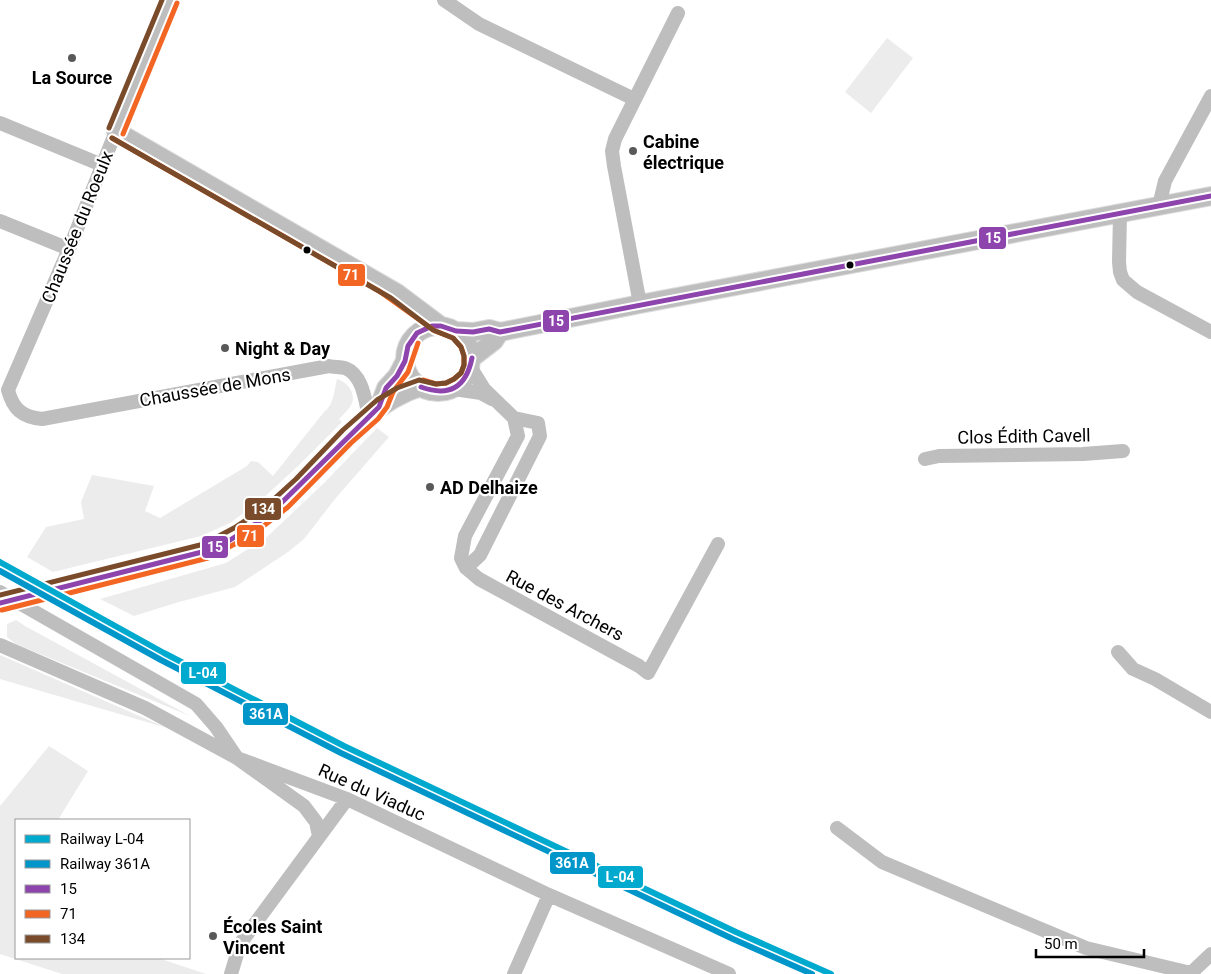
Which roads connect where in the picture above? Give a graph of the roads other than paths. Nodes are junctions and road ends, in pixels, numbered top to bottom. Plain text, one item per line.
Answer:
1 (170, 0) edge
2 (444, 0) edge
3 (678, 13) dead end
4 (1211, 96) edge
5 (634, 99) junction
6 (0, 123) edge
7 (116, 131) junction
8 (102, 165) junction
9 (1211, 196) edge
10 (1159, 206) junction
11 (1120, 214) junction
12 (0, 221) edge
13 (69, 248) junction
14 (405, 300) junction
15 (640, 304) junction
16 (448, 328) junction
17 (500, 332) junction
18 (1211, 332) edge
19 (412, 339) junction
20 (405, 361) junction
21 (471, 363) junction
22 (421, 387) junction
23 (454, 389) junction
24 (497, 402) junction
25 (374, 412) junction
26 (30, 417) joint
27 (514, 418) junction
28 (1123, 451) dead end
29 (925, 458) dead end
30 (718, 544) dead end
31 (466, 568) junction
32 (5, 598) edge
33 (0, 645) edge
34 (1118, 652) dead end
35 (1211, 712) edge
36 (237, 758) junction
37 (348, 799) junction
38 (836, 828) dead end
39 (319, 836) junction
40 (549, 895) junction
41 (1211, 954) edge
42 (231, 974) edge
43 (514, 974) edge
44 (729, 974) edge

1 - 7 main road, Chaussée du Roeulx
2 - 5 street
3 - 5 street
4 - 10 street
5 - 15 street
6 - 8 street
7 - 8 street, Chaussée du Roeulx
7 - 14 main road
8 - 13 street, Chaussée du Roeulx
9 - 10 main road
10 - 11 main road
11 - 15 main road
11 - 18 street
12 - 13 street
13 - 26 street, Chaussée du Roeulx
14 - 16 main road
14 - 19 main road
15 - 17 main road
16 - 17 main road
16 - 19 main road
16 - 21 main road
17 - 21 main road
19 - 20 main road
20 - 22 main road
20 - 25 main road
21 - 23 main road
21 - 24 street
22 - 23 main road
22 - 25 main road
23 - 24 street
24 - 27 street
25 - 26 street, Chaussée de Mons
25 - 32 main road
27 - 31 street
27 - 31 street
28 - 29 street, Clos Édith Cavell
30 - 31 street, Rue des Archers
32 - 36 street
33 - 36 street, Rue du Viaduc
34 - 35 street
36 - 37 street, Rue du Viaduc
36 - 39 street
37 - 39 street
37 - 40 street, Rue du Viaduc
38 - 41 street
39 - 42 street
40 - 43 street
40 - 44 street, Rue du Viaduc

